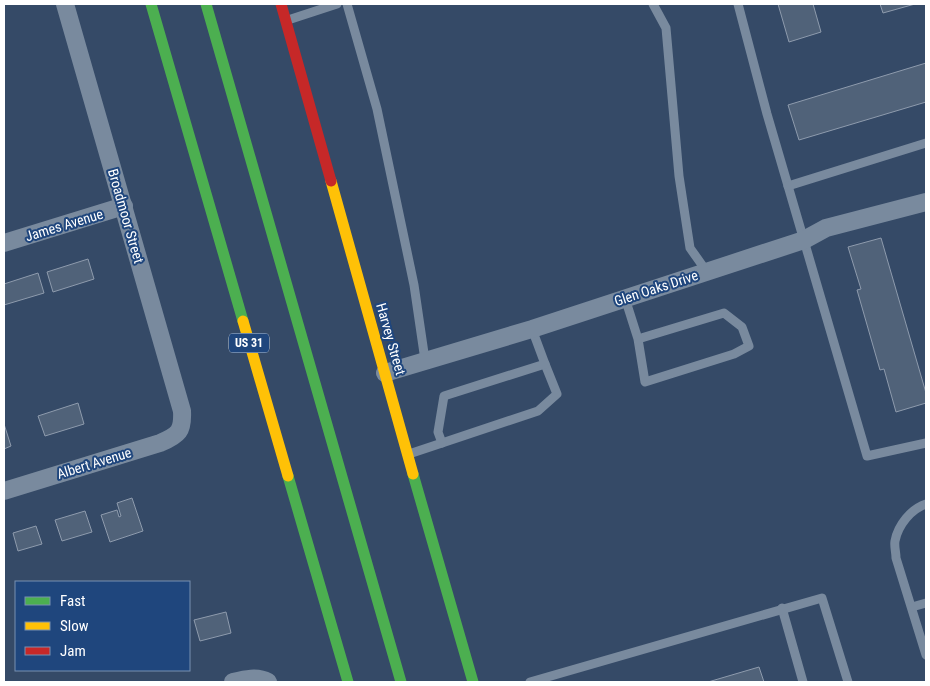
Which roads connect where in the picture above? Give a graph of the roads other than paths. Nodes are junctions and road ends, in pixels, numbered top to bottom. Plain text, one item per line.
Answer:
1 (65, 4) edge
2 (151, 4) edge
3 (206, 4) edge
4 (281, 4) edge
5 (337, 4) edge
6 (347, 4) edge
7 (654, 4) edge
8 (738, 4) edge
9 (286, 20) junction
10 (926, 143) edge
11 (788, 186) junction
12 (926, 202) edge
13 (124, 206) junction
14 (804, 240) junction
15 (4, 243) edge
16 (707, 272) junction
17 (625, 298) junction
18 (532, 329) junction
19 (638, 339) junction
20 (425, 360) junction
21 (545, 364) junction
22 (385, 373) junction
23 (181, 428) joint
24 (442, 443) junction
25 (926, 443) edge
26 (407, 455) junction
27 (4, 491) edge
28 (926, 504) edge
29 (926, 603) edge
30 (912, 607) junction
31 (782, 608) junction
32 (923, 631) edge
33 (926, 655) edge
34 (265, 681) edge
35 (233, 682) edge
36 (348, 682) edge
37 (401, 682) edge
38 (473, 682) edge
39 (530, 682) edge
40 (803, 682) edge
41 (848, 682) edge

1 - 13 street, Broadmoor Street
2 - 36 main road, US 31
3 - 37 main road
4 - 9 main road, Harvey Street
5 - 9 lane
6 - 20 lane
7 - 16 lane
8 - 11 lane
9 - 22 main road, Harvey Street
10 - 11 lane
11 - 14 lane
12 - 14 street, Glen Oaks Drive
13 - 15 street, James Avenue
13 - 23 street, Broadmoor Street
14 - 16 street, Glen Oaks Drive
14 - 25 lane
16 - 17 street, Glen Oaks Drive
17 - 18 street, Glen Oaks Drive
17 - 19 lane
18 - 20 street, Glen Oaks Drive
18 - 21 lane
19 - 19 lane
20 - 22 street, Glen Oaks Drive
21 - 24 lane
21 - 24 lane
22 - 26 main road, Harvey Street
23 - 27 street, Albert Avenue
24 - 26 lane
26 - 38 main road, Harvey Street
28 - 30 lane
29 - 30 lane
30 - 32 lane
31 - 39 lane
31 - 40 lane
31 - 41 lane
32 - 33 lane
34 - 35 street

